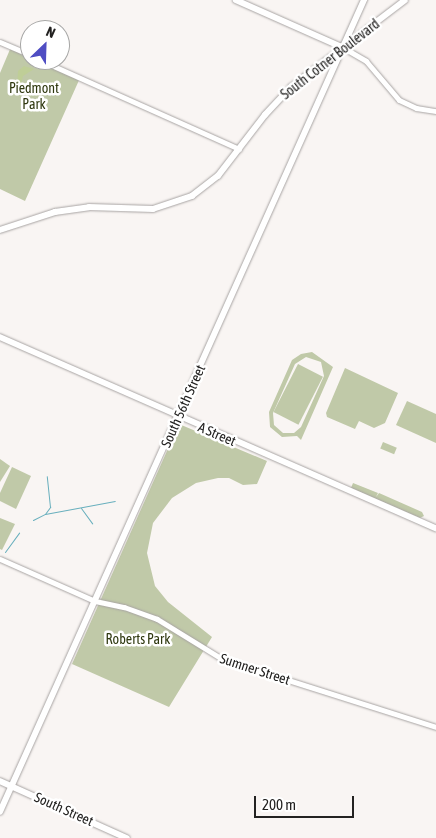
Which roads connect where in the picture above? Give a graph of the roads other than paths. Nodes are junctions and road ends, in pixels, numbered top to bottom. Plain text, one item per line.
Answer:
1 (236, 0) edge
2 (364, 0) edge
3 (405, 0) edge
4 (353, 23) junction
5 (364, 31) junction
6 (0, 42) edge
7 (342, 47) junction
8 (20, 51) edge
9 (62, 70) edge
10 (436, 111) edge
11 (239, 149) junction
12 (0, 230) edge
13 (0, 337) edge
14 (178, 416) junction
15 (436, 528) edge
16 (0, 559) edge
17 (95, 601) junction
18 (436, 727) edge
19 (0, 781) edge
20 (12, 786) junction
21 (0, 812) edge
22 (127, 838) edge

1 - 7 main road
2 - 4 main road, South 56th Street
3 - 5 main road, South Cotner Boulevard
4 - 5 main road
4 - 7 main road, South 56th Street
5 - 7 main road, South Cotner Boulevard
6 - 8 street
7 - 10 street
7 - 11 main road, South Cotner Boulevard
7 - 14 main road, South 56th Street
9 - 11 street
11 - 12 main road, South Cotner Boulevard
13 - 14 main road, A Street
14 - 15 main road, A Street
14 - 17 main road, South 56th Street
16 - 17 street, Sumner Street
17 - 18 street, Sumner Street
17 - 20 main road, South 56th Street
19 - 20 main road, South Street
20 - 21 main road, South 56th Street
20 - 22 main road, South Street

